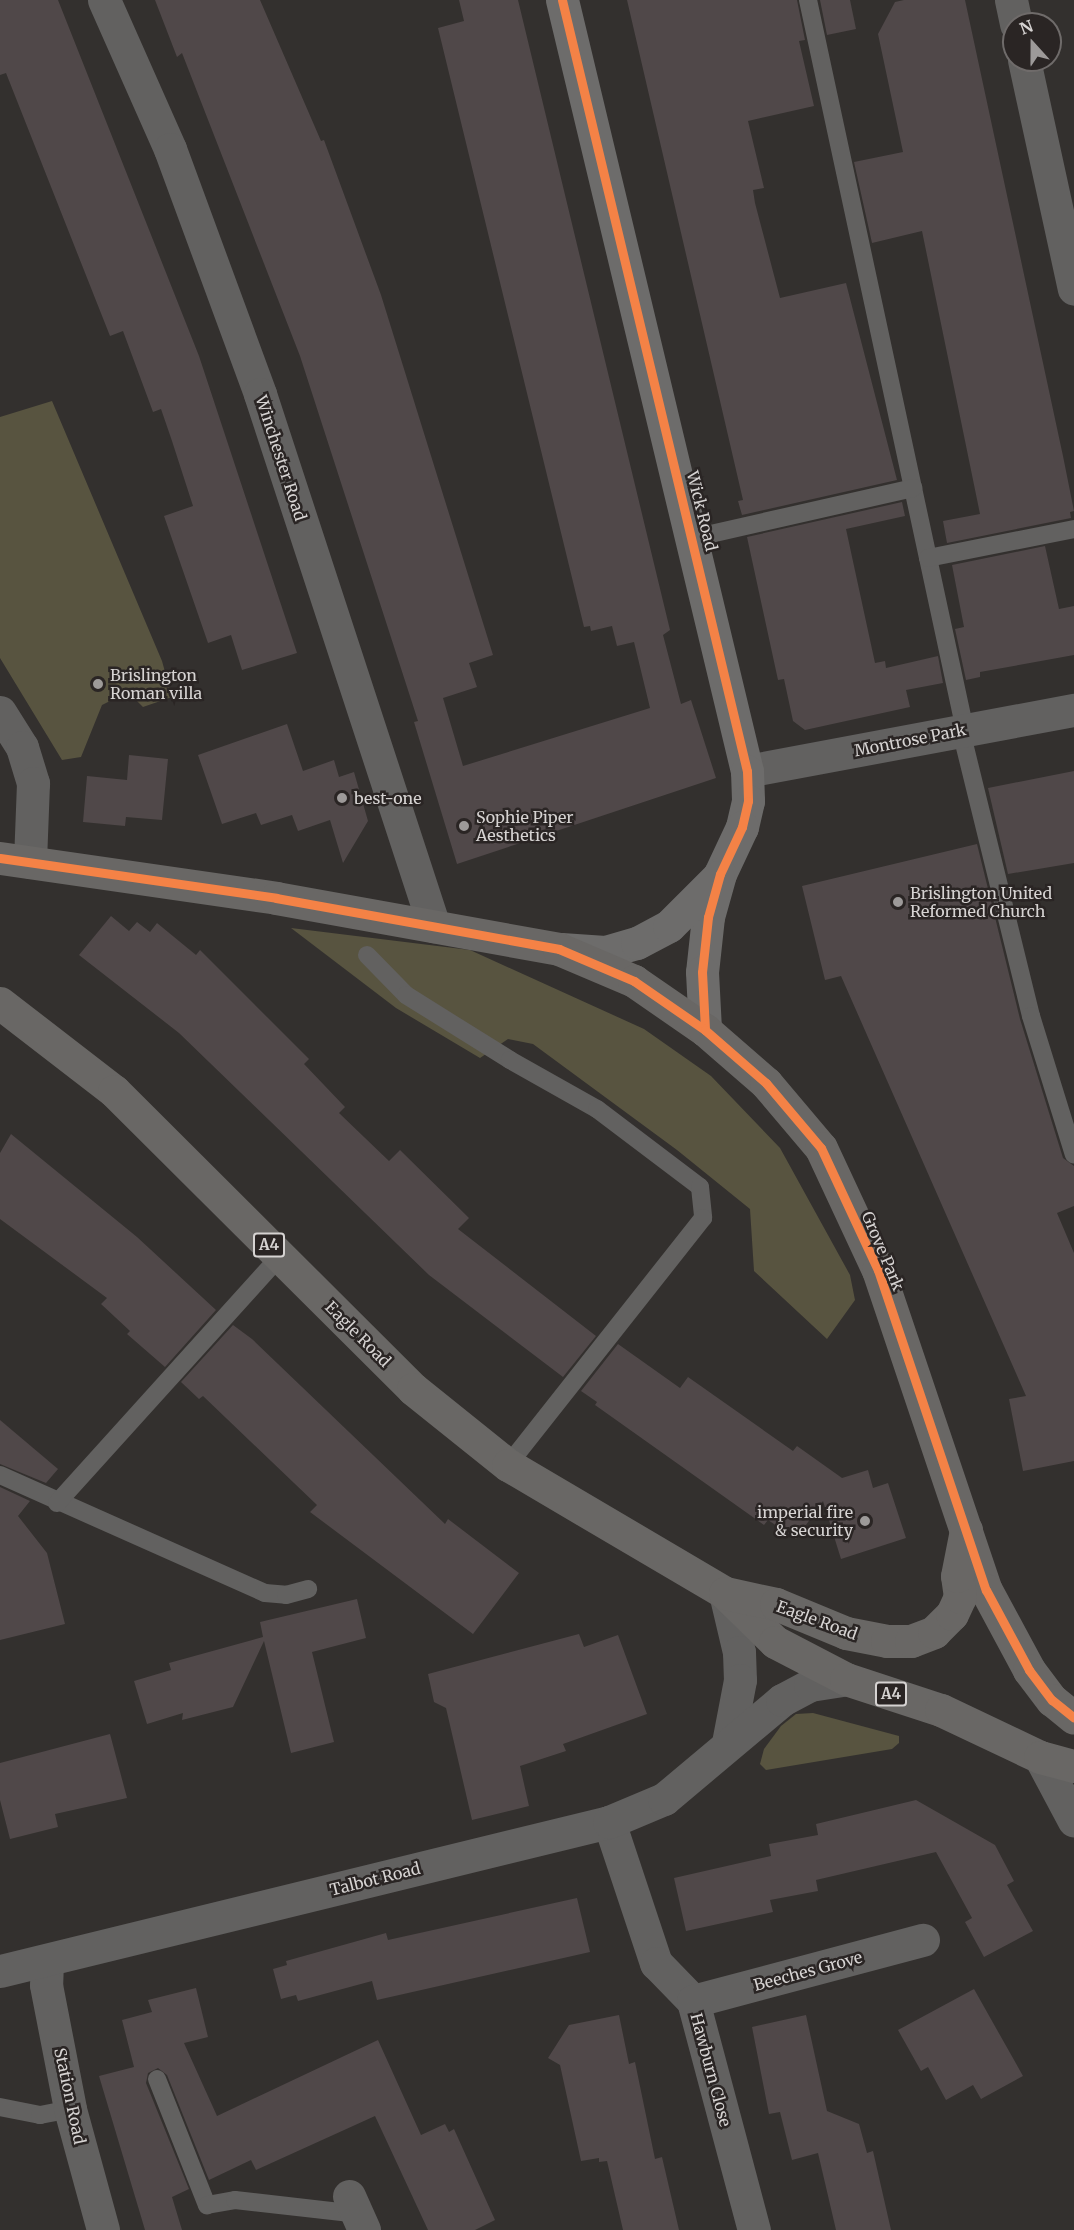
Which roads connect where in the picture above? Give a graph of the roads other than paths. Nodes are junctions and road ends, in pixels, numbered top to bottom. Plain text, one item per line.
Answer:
1 (104, 0) edge
2 (562, 0) edge
3 (808, 0) edge
4 (1027, 72) edge
5 (1074, 289) edge
6 (913, 488) junction
7 (1074, 529) edge
8 (693, 538) junction
9 (928, 558) junction
10 (1074, 710) edge
11 (0, 712) edge
12 (963, 730) junction
13 (747, 771) junction
14 (15, 860) edge
15 (720, 874) junction
16 (0, 875) edge
17 (434, 926) junction
18 (560, 949) junction
19 (367, 955) dead end
20 (0, 980) edge
21 (0, 1003) edge
22 (30, 1023) junction
23 (705, 1030) junction
24 (1074, 1155) edge
25 (280, 1256) junction
26 (508, 1465) junction
27 (0, 1475) edge
28 (57, 1503) junction
29 (967, 1526) junction
30 (308, 1588) dead end
31 (725, 1593) junction
32 (846, 1679) junction
33 (1074, 1718) edge
34 (728, 1743) junction
35 (1040, 1757) junction
36 (1074, 1766) edge
37 (1074, 1821) edge
38 (609, 1822) junction
39 (923, 1940) dead end
40 (47, 1961) junction
41 (0, 1971) edge
42 (693, 2001) junction
43 (157, 2079) dead end
44 (0, 2107) edge
45 (70, 2109) junction
46 (357, 2214) edge
47 (103, 2230) edge
48 (754, 2230) edge

1 - 17 street, Winchester Road
2 - 8 street, Wick Road
3 - 6 lane
4 - 5 street
6 - 8 lane
6 - 9 lane
7 - 9 lane
8 - 13 street, Wick Road
9 - 12 lane
10 - 12 street, Montrose Park
11 - 14 street
12 - 13 street, Montrose Park
12 - 24 lane
13 - 15 street, Wick Road
14 - 16 highway
14 - 17 highway, Grove Park
15 - 18 street, Wick Road
15 - 23 street, Wick Road
17 - 18 highway, Grove Park
18 - 23 highway, Grove Park
19 - 26 lane
20 - 22 highway, Eagle Road / A4
21 - 22 highway, Eagle Road / A4
22 - 25 highway, Eagle Road / A4
23 - 29 highway, Grove Park
25 - 26 highway, Eagle Road / A4
25 - 28 lane
26 - 31 highway, Eagle Road / A4
27 - 28 lane
28 - 30 lane
29 - 31 highway, Eagle Road / A4
29 - 33 highway
31 - 32 highway, Eagle Road / A4
31 - 34 street
32 - 34 street, Talbot Road
32 - 35 highway, Eagle Road / A4
34 - 38 street, Talbot Road
35 - 36 highway, Eagle Road / A4
35 - 37 street
38 - 40 street, Talbot Road
38 - 42 street, Hawburn Close
39 - 42 street, Beeches Grove
40 - 41 street, Talbot Road
40 - 45 street, Station Road
42 - 48 street, Hawburn Close
43 - 46 lane
44 - 45 lane
45 - 47 street, Station Road

